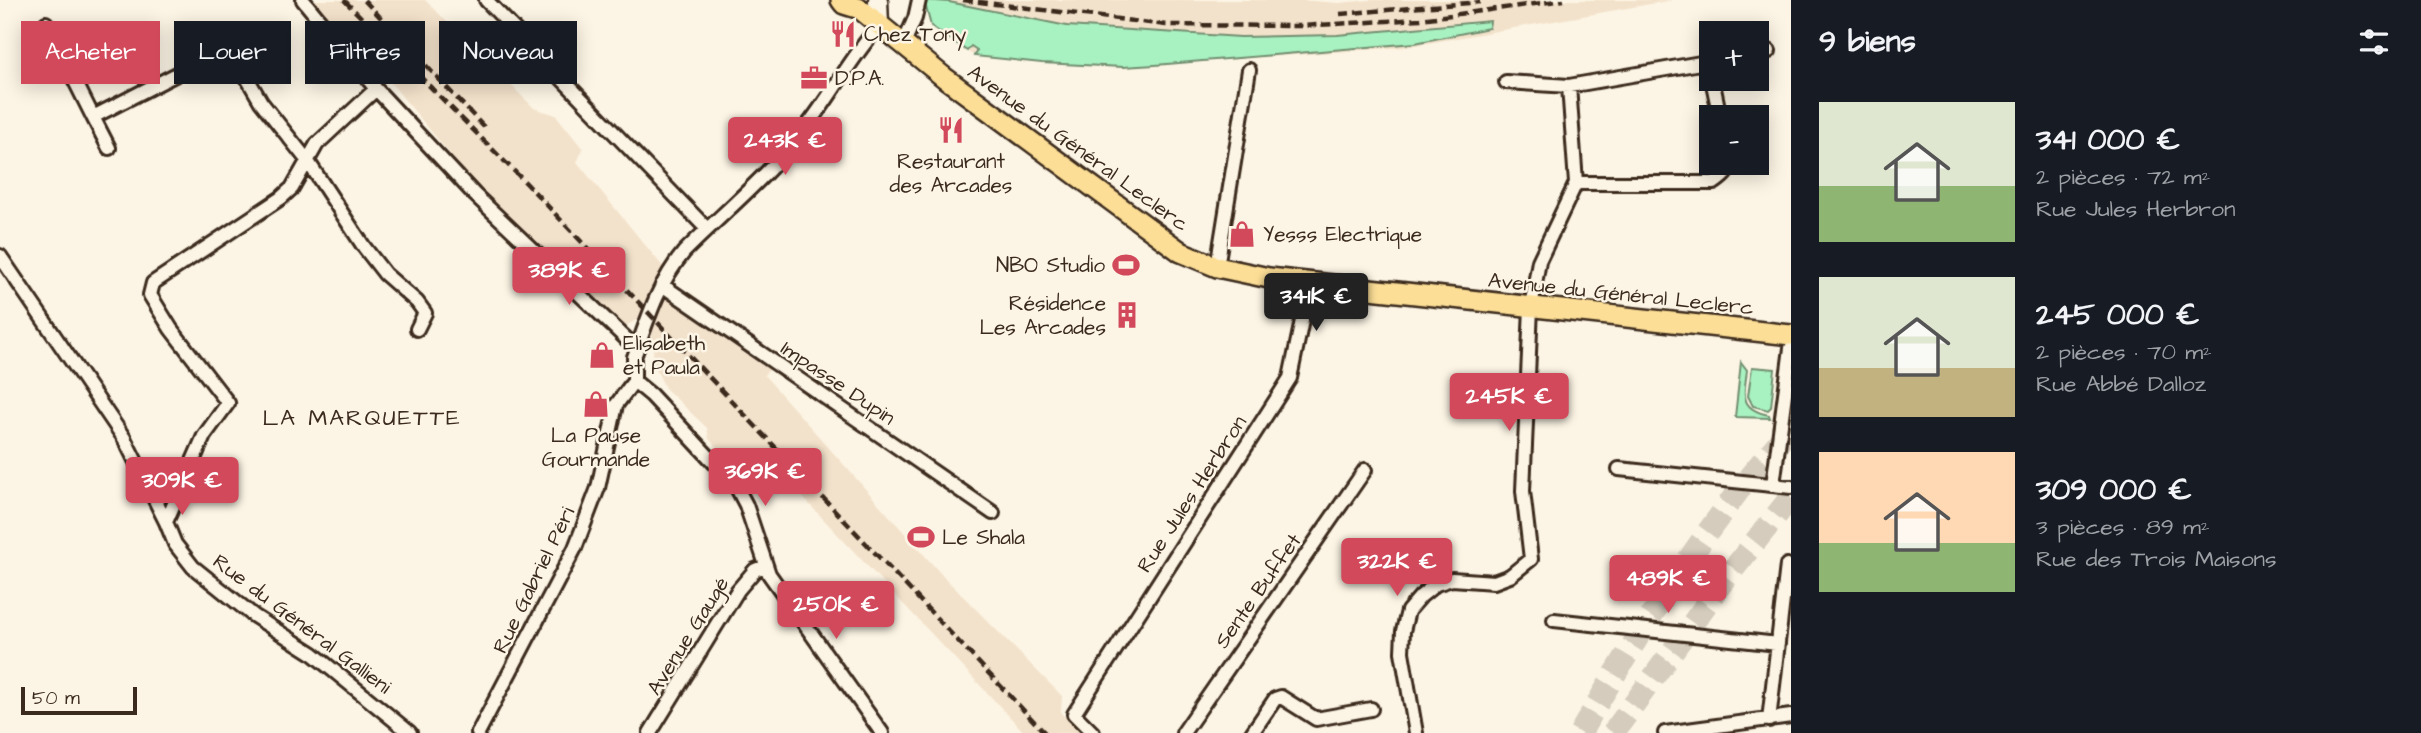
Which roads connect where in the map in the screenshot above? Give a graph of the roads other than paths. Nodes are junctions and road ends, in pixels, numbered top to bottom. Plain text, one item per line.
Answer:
1 (303, 0) edge
2 (486, 0) edge
3 (841, 0) edge
4 (878, 0) edge
5 (919, 0) edge
6 (860, 5) edge
7 (879, 26) junction
8 (903, 45) junction
9 (1699, 70) edge
10 (1249, 71) dead end
11 (1506, 82) dead end
12 (77, 84) edge
13 (1569, 86) junction
14 (376, 89) junction
15 (93, 117) junction
16 (109, 148) dead end
17 (307, 160) junction
18 (1724, 175) edge
19 (1576, 184) junction
20 (706, 229) junction
21 (0, 257) edge
22 (1217, 267) junction
23 (1310, 282) junction
24 (662, 285) junction
25 (1531, 307) junction
26 (417, 329) dead end
27 (1791, 335) edge
28 (1791, 348) edge
29 (637, 349) junction
30 (634, 380) junction
31 (1619, 469) dead end
32 (1365, 470) dead end
33 (1773, 485) junction
34 (1791, 487) edge
35 (993, 513) dead end
36 (166, 522) junction
37 (1787, 565) dead end
38 (765, 566) junction
39 (1554, 620) dead end
40 (1778, 644) junction
41 (1371, 709) dead end
42 (1791, 716) edge
43 (1769, 720) junction
44 (410, 733) edge
45 (478, 733) edge
46 (650, 733) edge
47 (882, 733) edge
48 (1093, 733) edge
49 (1182, 733) edge
50 (1252, 733) edge
51 (1416, 733) edge
52 (1665, 733) edge

1 - 14 street
2 - 20 street
3 - 6 main road, Avenue du Général Leclerc
4 - 7 street
5 - 8 street
6 - 7 main road, Avenue du Général Leclerc
7 - 8 main road, Avenue du Général Leclerc
7 - 20 street, Rue Gabriel Péri
8 - 22 main road, Avenue du Général Leclerc
9 - 13 street
10 - 22 street
11 - 13 street
12 - 15 street
13 - 19 street
14 - 17 street
14 - 29 street
15 - 16 street
15 - 17 street
17 - 26 street
17 - 36 street
18 - 19 street
19 - 25 street
20 - 24 street, Rue Gabriel Péri
21 - 36 street, Rue du Général Gallieni
22 - 23 main road, Avenue du Général Leclerc
23 - 25 main road, Avenue du Général Leclerc
23 - 48 street, Rue Jules Herbron
24 - 29 street, Rue Gabriel Péri
24 - 35 street, Impasse Dupin
25 - 27 main road, Avenue du Général Leclerc
25 - 51 street
28 - 33 street
29 - 30 street, Rue Gabriel Péri
30 - 38 street
30 - 45 street, Rue Gabriel Péri
31 - 33 street
32 - 49 street, Sente Buffet
33 - 34 street
36 - 44 street, Rue du Général Gallieni
37 - 40 street
38 - 46 street, Avenue Gaugé
38 - 47 street
39 - 40 street
40 - 43 street
41 - 50 street
42 - 43 street
43 - 52 street

